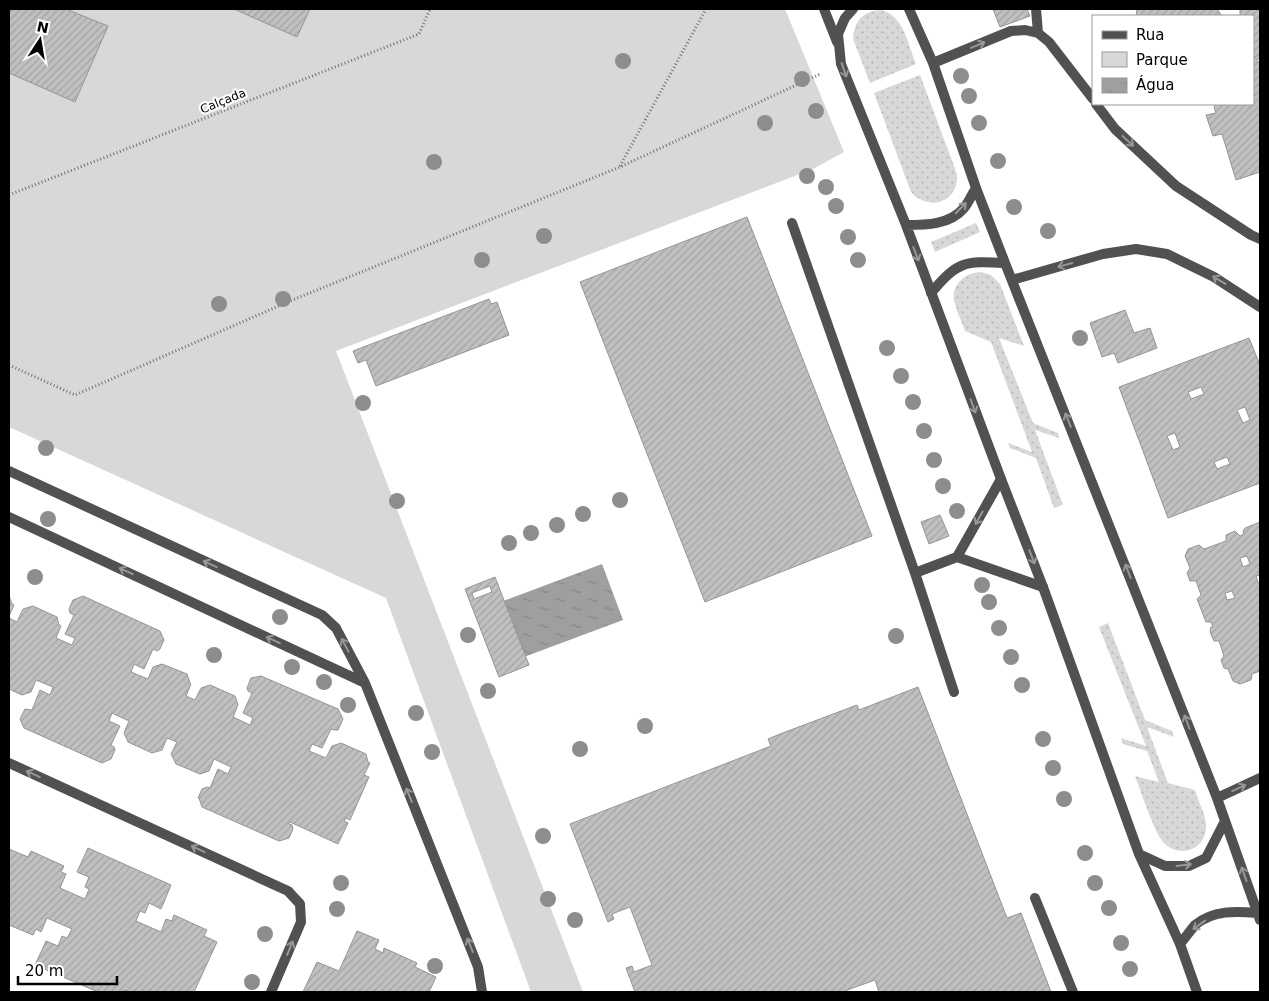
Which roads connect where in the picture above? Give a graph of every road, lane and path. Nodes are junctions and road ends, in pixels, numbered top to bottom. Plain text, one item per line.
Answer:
1 (430, 9) edge
2 (706, 9) edge
3 (824, 9) edge
4 (853, 9) edge
5 (910, 9) edge
6 (1036, 9) edge
7 (1038, 33) junction
8 (840, 50) junction
9 (933, 63) junction
10 (841, 64) junction
11 (1092, 98) edge
12 (1097, 105) edge
13 (620, 167) junction
14 (976, 188) junction
15 (9, 195) edge
16 (792, 223) dead end
17 (906, 225) junction
18 (1260, 239) edge
19 (1005, 263) junction
20 (1012, 280) junction
21 (931, 293) junction
22 (1260, 307) edge
23 (9, 365) edge
24 (9, 472) edge
25 (1001, 479) junction
26 (9, 516) edge
27 (957, 557) junction
28 (915, 573) junction
29 (1043, 587) junction
30 (365, 683) junction
31 (954, 692) dead end
32 (9, 763) edge
33 (1260, 778) edge
34 (1217, 798) junction
35 (1225, 821) junction
36 (1139, 854) junction
37 (1035, 898) dead end
38 (1259, 917) edge
39 (1180, 944) junction
40 (271, 992) edge
41 (482, 992) edge
42 (1072, 992) edge
43 (1197, 992) edge

1 - 15 path, Calçada
2 - 13 path
3 - 8 street
4 - 8 street
5 - 9 street
6 - 7 street
9 -> 7 street
7 - 11 street
8 - 10 street
9 - 14 street
10 - 13 path
10 -> 17 street
12 -> 18 street
13 - 23 path
17 -> 14 street
14 - 19 street
16 - 28 street
17 -> 21 street
19 - 20 street
19 - 21 street
22 -> 20 street
34 -> 20 street
21 -> 25 street
30 -> 24 street
25 -> 27 street
25 -> 29 street
30 -> 26 street
27 - 28 street
27 - 29 street
28 - 31 street
29 - 36 street
41 -> 30 street
40 -> 32 street
34 -> 33 street
34 - 35 street
36 -> 35 street
38 -> 35 street
36 - 39 street
37 - 42 street
38 -> 39 street
39 - 43 street

